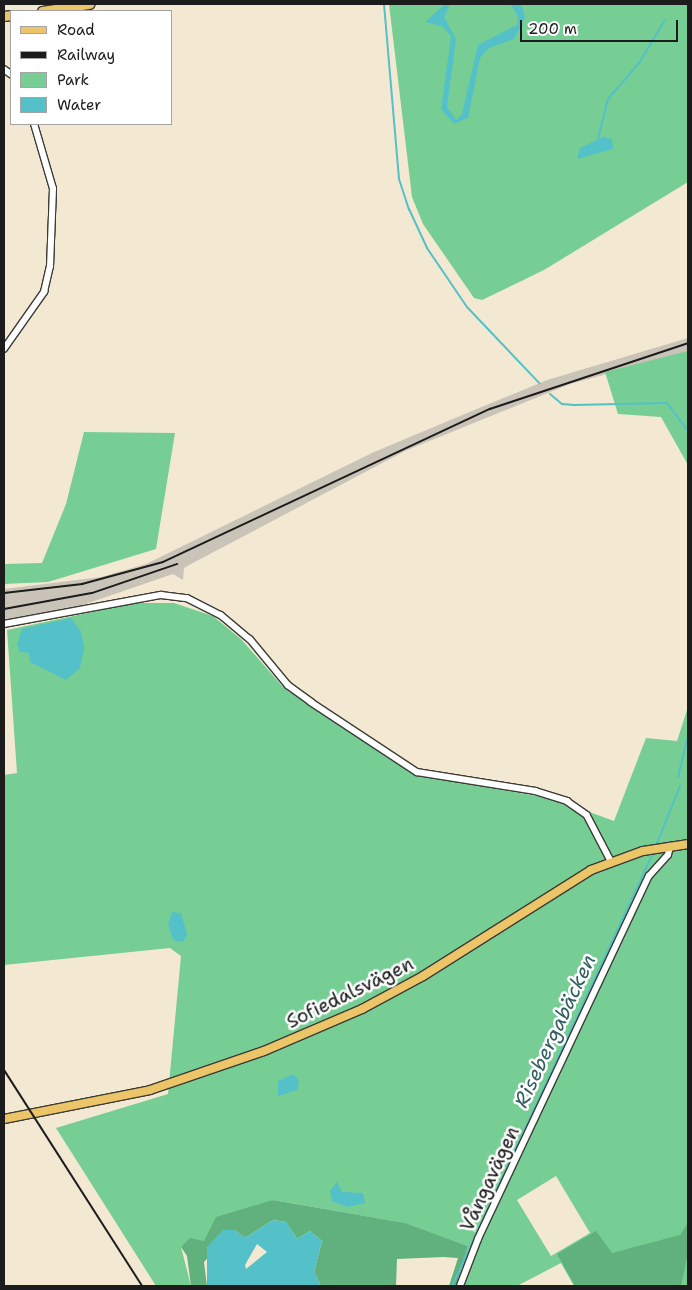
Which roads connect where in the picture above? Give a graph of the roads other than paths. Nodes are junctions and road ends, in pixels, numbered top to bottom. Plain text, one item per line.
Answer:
1 (89, 4) edge
2 (49, 10) edge
3 (34, 125) edge
4 (4, 348) edge
5 (4, 624) edge
6 (688, 844) edge
7 (668, 846) junction
8 (611, 861) junction
9 (4, 1119) edge
10 (460, 1286) edge

1 - 2 highway
3 - 4 street
5 - 8 street
6 - 7 main road, Sofiedalsvägen
7 - 8 main road, Sofiedalsvägen
7 - 10 street, Vångavägen
8 - 9 main road, Sofiedalsvägen

